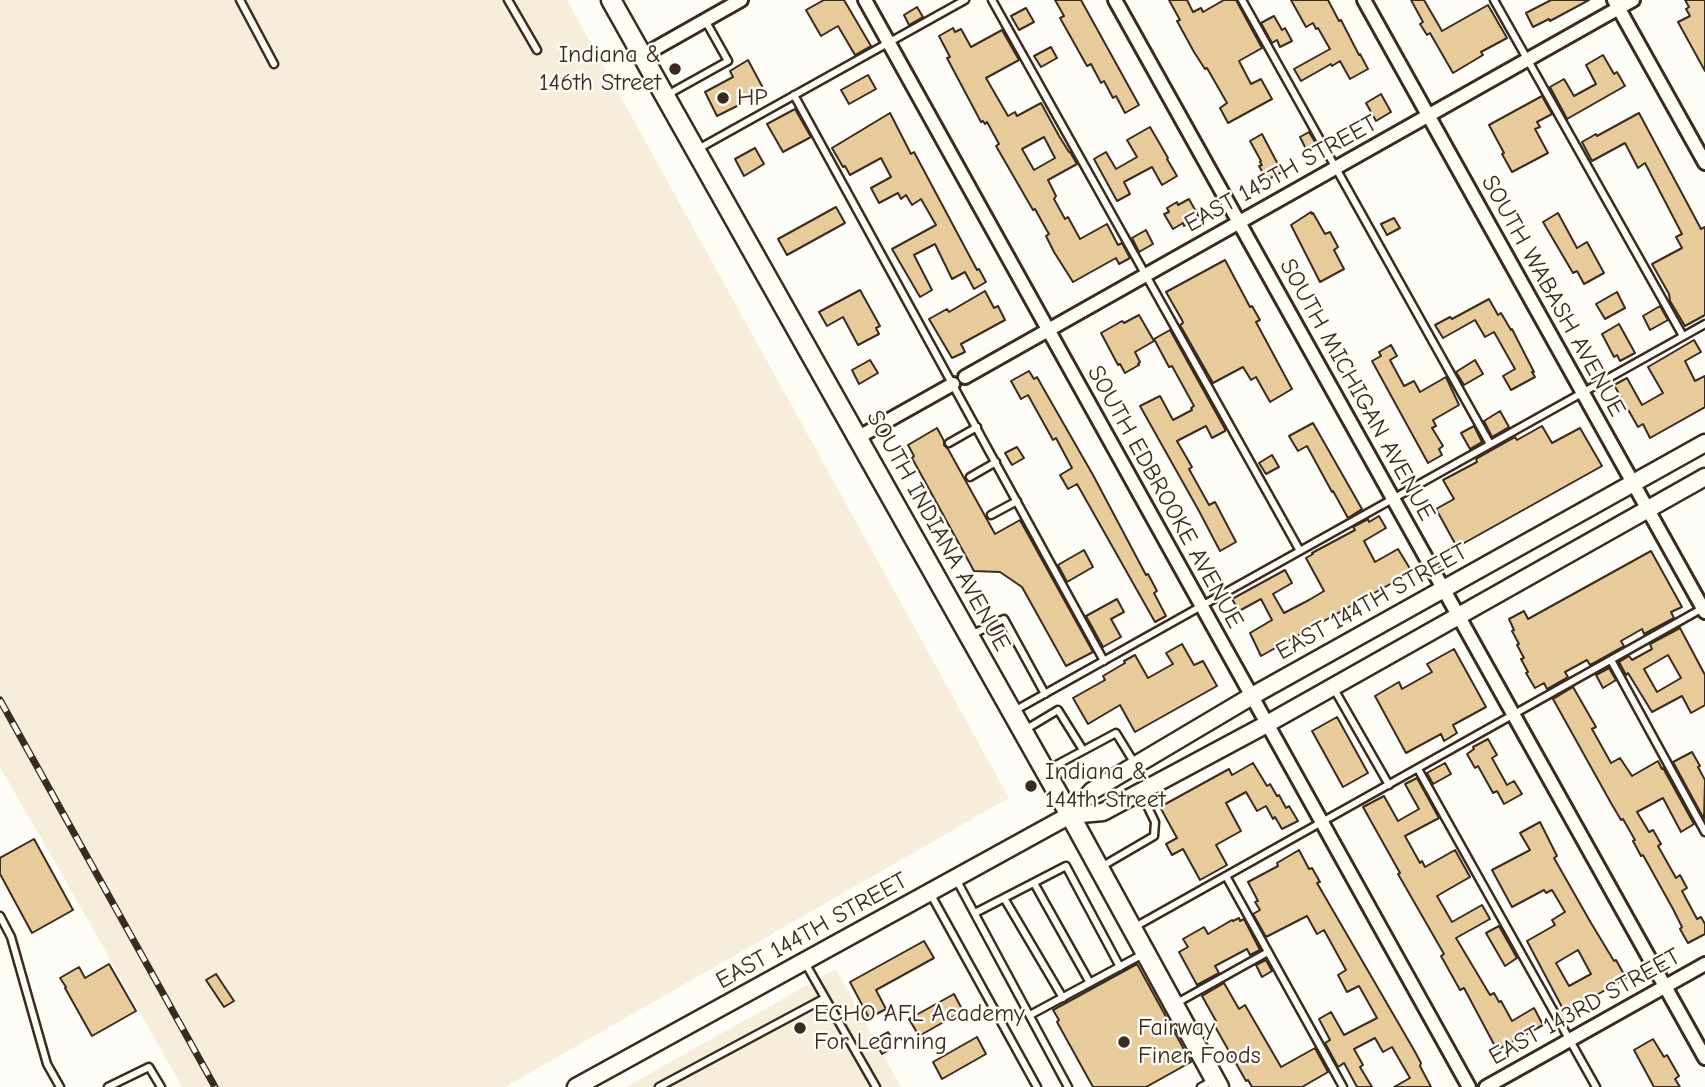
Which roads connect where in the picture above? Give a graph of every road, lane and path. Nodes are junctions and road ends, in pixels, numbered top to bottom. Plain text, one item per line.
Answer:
1 (240, 0) edge
2 (508, 0) edge
3 (611, 0) edge
4 (741, 0) edge
5 (865, 0) edge
6 (965, 0) edge
7 (992, 0) edge
8 (1115, 0) edge
9 (1242, 0) edge
10 (1364, 0) edge
11 (1494, 0) edge
12 (1633, 0) edge
13 (1616, 4) edge
14 (705, 20) junction
15 (889, 43) junction
16 (537, 50) dead end
17 (642, 56) junction
18 (1527, 59) junction
19 (274, 64) dead end
20 (794, 95) junction
21 (665, 96) junction
22 (1428, 115) junction
23 (695, 150) junction
24 (1705, 163) edge
25 (1336, 168) junction
26 (1239, 222) junction
27 (1145, 275) junction
28 (1705, 324) edge
29 (1048, 330) junction
30 (1683, 336) junction
31 (959, 381) junction
32 (1583, 392) junction
33 (977, 427) junction
34 (857, 438) junction
35 (949, 443) dead end
36 (1705, 443) edge
37 (1490, 444) junction
38 (996, 462) junction
39 (970, 477) dead end
40 (1705, 477) edge
41 (1633, 483) junction
42 (1393, 499) junction
43 (1017, 501) junction
44 (1648, 509) junction
45 (991, 515) dead end
46 (1300, 551) junction
47 (1443, 588) junction
48 (1202, 606) junction
49 (1704, 609) edge
50 (1458, 616) junction
51 (969, 636) junction
52 (1611, 660) junction
53 (1104, 661) junction
54 (1332, 687) junction
55 (1045, 694) junction
56 (1252, 696) junction
57 (1012, 712) junction
58 (1514, 715) junction
59 (1267, 724) junction
60 (1023, 732) junction
61 (1083, 750) junction
62 (1136, 766) junction
63 (1418, 769) junction
64 (1045, 771) junction
65 (1389, 785) junction
66 (1140, 791) junction
67 (1070, 815) junction
68 (1322, 822) junction
69 (1705, 832) edge
70 (1099, 868) junction
71 (1226, 876) junction
72 (956, 878) junction
73 (1034, 883) junction
74 (929, 892) junction
75 (1004, 898) junction
76 (975, 914) junction
77 (0, 916) edge
78 (1132, 929) junction
79 (1268, 952) junction
80 (1146, 953) junction
81 (804, 961) junction
82 (1705, 964) edge
83 (1119, 967) junction
84 (1090, 982) junction
85 (1665, 987) junction
86 (825, 998) junction
87 (1063, 998) junction
88 (1174, 1004) junction
89 (1030, 1016) junction
90 (1570, 1040) junction
91 (1705, 1058) edge
92 (1212, 1084) edge
93 (60, 1087) edge
94 (108, 1087) edge
95 (160, 1087) edge
96 (576, 1087) edge
97 (659, 1087) edge
98 (876, 1087) edge
99 (1037, 1087) edge
100 (1068, 1087) edge
101 (1343, 1087) edge
102 (1469, 1087) edge
103 (1486, 1087) edge
104 (1596, 1087) edge

1 - 19 lane
2 - 16 lane
3 - 17 main road, SOUTH INDIANA AVENUE
4 - 14 street
5 - 15 street, SOUTH EDBROOKE AVENUE
6 - 15 lane
7 - 27 lane
8 - 26 street, SOUTH MICHIGAN AVENUE
9 - 25 lane
10 - 22 street, SOUTH WABASH AVENUE
11 - 18 lane
12 - 13 street, EAST 145TH STREET
13 - 18 street, EAST 145TH STREET
13 - 24 street
14 - 17 street
14 - 21 lane
15 - 20 lane
15 - 29 street, SOUTH EDBROOKE AVENUE
17 - 21 main road, SOUTH INDIANA AVENUE
18 - 22 street, EAST 145TH STREET
18 - 30 lane
20 - 23 lane
20 - 31 lane
21 - 23 main road, SOUTH INDIANA AVENUE
22 - 25 street, EAST 145TH STREET
22 - 32 street, SOUTH WABASH AVENUE
23 - 34 main road, SOUTH INDIANA AVENUE
25 - 26 street, EAST 145TH STREET
25 - 37 lane
26 - 27 street, EAST 145TH STREET
26 - 42 street, SOUTH MICHIGAN AVENUE
27 - 29 street, EAST 145TH STREET
27 - 46 lane
28 - 30 lane
29 - 31 street, EAST 145TH STREET
29 - 48 street, SOUTH EDBROOKE AVENUE
30 - 32 lane
31 - 33 lane
31 - 34 street, EAST 145TH STREET
32 - 37 lane
32 - 41 street, SOUTH WABASH AVENUE
33 - 35 lane
33 - 38 lane
34 - 51 main road, SOUTH INDIANA AVENUE
36 - 41 street, EAST 144TH STREET
37 - 42 lane
38 - 39 lane
38 - 43 lane
40 - 44 street, EAST 144TH STREET
41 - 44 street, SOUTH WABASH AVENUE
41 - 47 street, EAST 144TH STREET
42 - 46 lane
42 - 47 street, SOUTH MICHIGAN AVENUE
43 - 45 lane
43 - 53 lane
44 - 49 street, SOUTH WABASH AVENUE
44 - 50 street, EAST 144TH STREET
46 - 48 lane
47 - 50 street, SOUTH MICHIGAN AVENUE
47 - 56 street, EAST 144TH STREET
48 - 53 lane
48 - 56 street, SOUTH EDBROOKE AVENUE
49 - 52 lane
50 - 54 street, EAST 144TH STREET
50 - 58 street, SOUTH MICHIGAN AVENUE
51 - 55 lane
51 - 57 main road, SOUTH INDIANA AVENUE
52 - 58 lane
52 - 69 lane
53 - 55 lane
54 - 59 street, EAST 144TH STREET
54 - 65 lane
55 - 57 lane
56 - 59 street, SOUTH EDBROOKE AVENUE
56 - 62 street, EAST 144TH STREET
57 - 60 main road, SOUTH INDIANA AVENUE
58 - 63 lane
58 - 85 street, SOUTH MICHIGAN AVENUE
59 - 66 street, EAST 144TH STREET
59 - 68 street, SOUTH EDBROOKE AVENUE
60 - 61 lane
60 - 64 main road, SOUTH INDIANA AVENUE
61 - 62 lane
61 - 64 lane
62 - 67 street, EAST 144TH STREET
63 - 65 lane
63 - 90 lane
64 - 67 main road, SOUTH INDIANA AVENUE
65 - 68 lane
66 - 67 street, EAST 144TH STREET
66 - 70 lane
67 - 70 main road, SOUTH INDIANA AVENUE
67 - 72 street, EAST 144TH STREET
68 - 71 lane
68 - 102 street, SOUTH EDBROOKE AVENUE
70 - 78 main road, SOUTH INDIANA AVENUE
71 - 78 lane
71 - 79 lane
72 - 74 street, EAST 144TH STREET
72 - 76 lane
73 - 75 lane
73 - 83 lane
73 - 84 lane
74 - 81 street, EAST 144TH STREET
74 - 99 lane
75 - 76 lane
75 - 87 lane
76 - 89 lane
77 - 93 lane
78 - 80 main road, SOUTH INDIANA AVENUE
79 - 88 lane
79 - 101 lane
80 - 83 lane
80 - 88 main road, SOUTH INDIANA AVENUE
81 - 86 lane
81 - 96 street, EAST 144TH STREET
82 - 85 street, EAST 143RD STREET
83 - 84 lane
84 - 87 lane
85 - 90 street, EAST 143RD STREET
85 - 91 street, SOUTH MICHIGAN AVENUE
86 - 97 lane
86 - 98 lane
87 - 89 lane
88 - 92 main road, SOUTH INDIANA AVENUE
89 - 100 lane
90 - 103 street, EAST 143RD STREET
90 - 104 lane
94 - 95 lane

